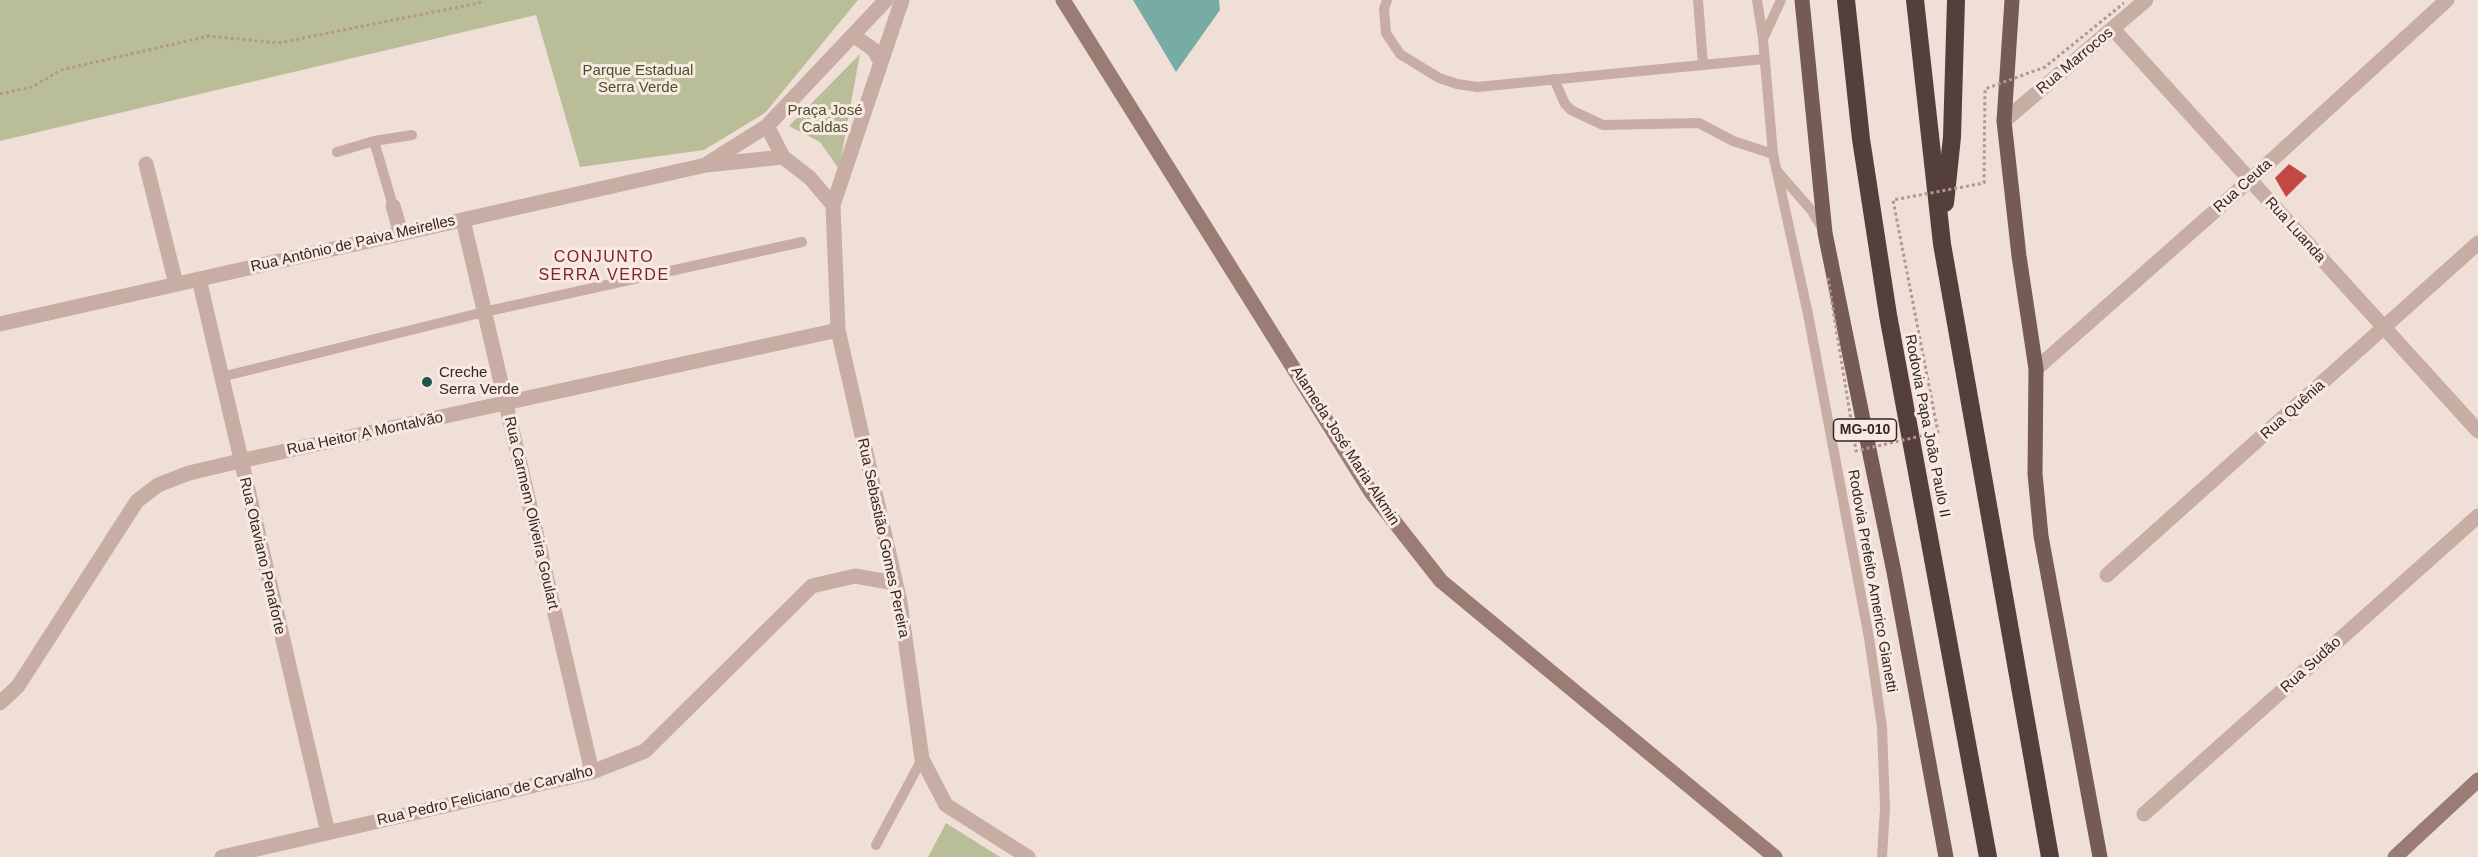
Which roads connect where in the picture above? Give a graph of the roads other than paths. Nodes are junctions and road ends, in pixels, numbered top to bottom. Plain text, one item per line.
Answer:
1 (886, 0) edge
2 (902, 0) edge
3 (1063, 0) edge
4 (1387, 0) edge
5 (1698, 0) edge
6 (1758, 0) edge
7 (1781, 0) edge
8 (1802, 0) edge
9 (1845, 0) edge
10 (1916, 0) edge
11 (1956, 0) edge
12 (2012, 0) edge
13 (2146, 0) edge
14 (2447, 0) edge
15 (2113, 29) junction
16 (852, 35) junction
17 (1764, 39) junction
18 (1764, 59) junction
19 (880, 61) junction
20 (1703, 65) junction
21 (1554, 79) junction
22 (2004, 122) junction
23 (767, 126) junction
24 (412, 135) dead end
25 (374, 141) junction
26 (337, 152) dead end
27 (1773, 154) junction
28 (783, 157) junction
29 (146, 164) dead end
30 (706, 165) junction
31 (1778, 172) junction
32 (2250, 180) junction
33 (833, 205) junction
34 (393, 206) joint
35 (463, 220) junction
36 (401, 233) junction
37 (1825, 233) junction
38 (802, 242) dead end
39 (2478, 243) edge
40 (1942, 244) junction
41 (199, 279) junction
42 (176, 284) junction
43 (484, 312) junction
44 (0, 324) edge
45 (2385, 328) junction
46 (838, 330) junction
47 (2036, 369) junction
48 (221, 376) junction
49 (506, 403) junction
50 (2478, 431) edge
51 (240, 461) junction
52 (2478, 516) edge
53 (2107, 575) dead end
54 (895, 583) junction
55 (0, 703) edge
56 (922, 759) junction
57 (592, 772) junction
58 (2478, 780) edge
59 (2144, 814) dead end
60 (328, 833) junction
61 (876, 845) dead end
62 (222, 857) edge
63 (1028, 857) edge
64 (1775, 857) edge
65 (1882, 857) edge
66 (1946, 857) edge
67 (1988, 857) edge
68 (2050, 857) edge
69 (2100, 857) edge
70 (2395, 857) edge

1 - 16 street
2 - 19 street
3 - 64 street, Alameda José Maria Alkmin
4 - 21 lane
5 - 20 lane
6 - 17 lane
7 - 17 lane
8 - 37 main road, MG-010
9 - 67 highway, Rodovia Papa João Paulo II / MG-010
10 - 40 highway
11 - 40 highway
12 - 22 main road
13 - 15 street, Rua Marrocos
14 - 32 street, Rua Ceuta
15 - 22 street, Rua Marrocos
15 - 32 street, Rua Luanda
16 - 19 street
16 - 23 street
17 - 18 lane, Rodovia Prefeito Americo Gianetti
18 - 20 lane
18 - 27 lane, Rodovia Prefeito Americo Gianetti
19 - 33 street
20 - 21 lane
21 - 27 lane
22 - 47 main road
23 - 28 street
23 - 30 street, Rua Antônio de Paiva Meirelles
24 - 25 lane
25 - 26 lane
25 - 34 lane
27 - 31 lane, Rodovia Prefeito Americo Gianetti
28 - 30 street, Rua Antônio de Paiva Meirelles
28 - 33 street
29 - 42 street
30 - 35 street, Rua Antônio de Paiva Meirelles
31 - 37 lane
31 - 65 lane, Rodovia Prefeito Americo Gianetti
32 - 45 street, Rua Luanda
32 - 47 street, Rua Ceuta
33 - 46 street, Rua Sebastião Gomes Pereira
34 - 36 street
35 - 36 street, Rua Antônio de Paiva Meirelles
35 - 43 street, Rua Carmem Oliveira Goulart
36 - 41 street, Rua Antônio de Paiva Meirelles
37 - 66 main road, MG-010
38 - 43 lane
39 - 45 street, Rua Quênia
40 - 68 highway
41 - 42 street, Rua Antônio de Paiva Meirelles
41 - 48 street, Rua Otaviano Penaforte
42 - 44 street, Rua Antônio de Paiva Meirelles
43 - 48 lane
43 - 49 street, Rua Carmem Oliveira Goulart
45 - 50 street, Rua Luanda
45 - 53 street, Rua Quênia
46 - 49 street, Rua Heitor A Montalvão
46 - 54 street, Rua Sebastião Gomes Pereira
47 - 69 main road
48 - 51 street, Rua Otaviano Penaforte
49 - 51 street, Rua Heitor A Montalvão
49 - 57 street, Rua Carmem Oliveira Goulart
51 - 55 street, Rua Heitor A Montalvão
51 - 60 street, Rua Otaviano Penaforte
52 - 59 street, Rua Sudão
54 - 56 street, Rua Sebastião Gomes Pereira
54 - 57 street, Rua Pedro Feliciano de Carvalho
56 - 61 lane
56 - 63 street, Rua Sebastião Gomes Pereira
57 - 60 street, Rua Pedro Feliciano de Carvalho
58 - 70 street
60 - 62 street, Rua Pedro Feliciano de Carvalho

